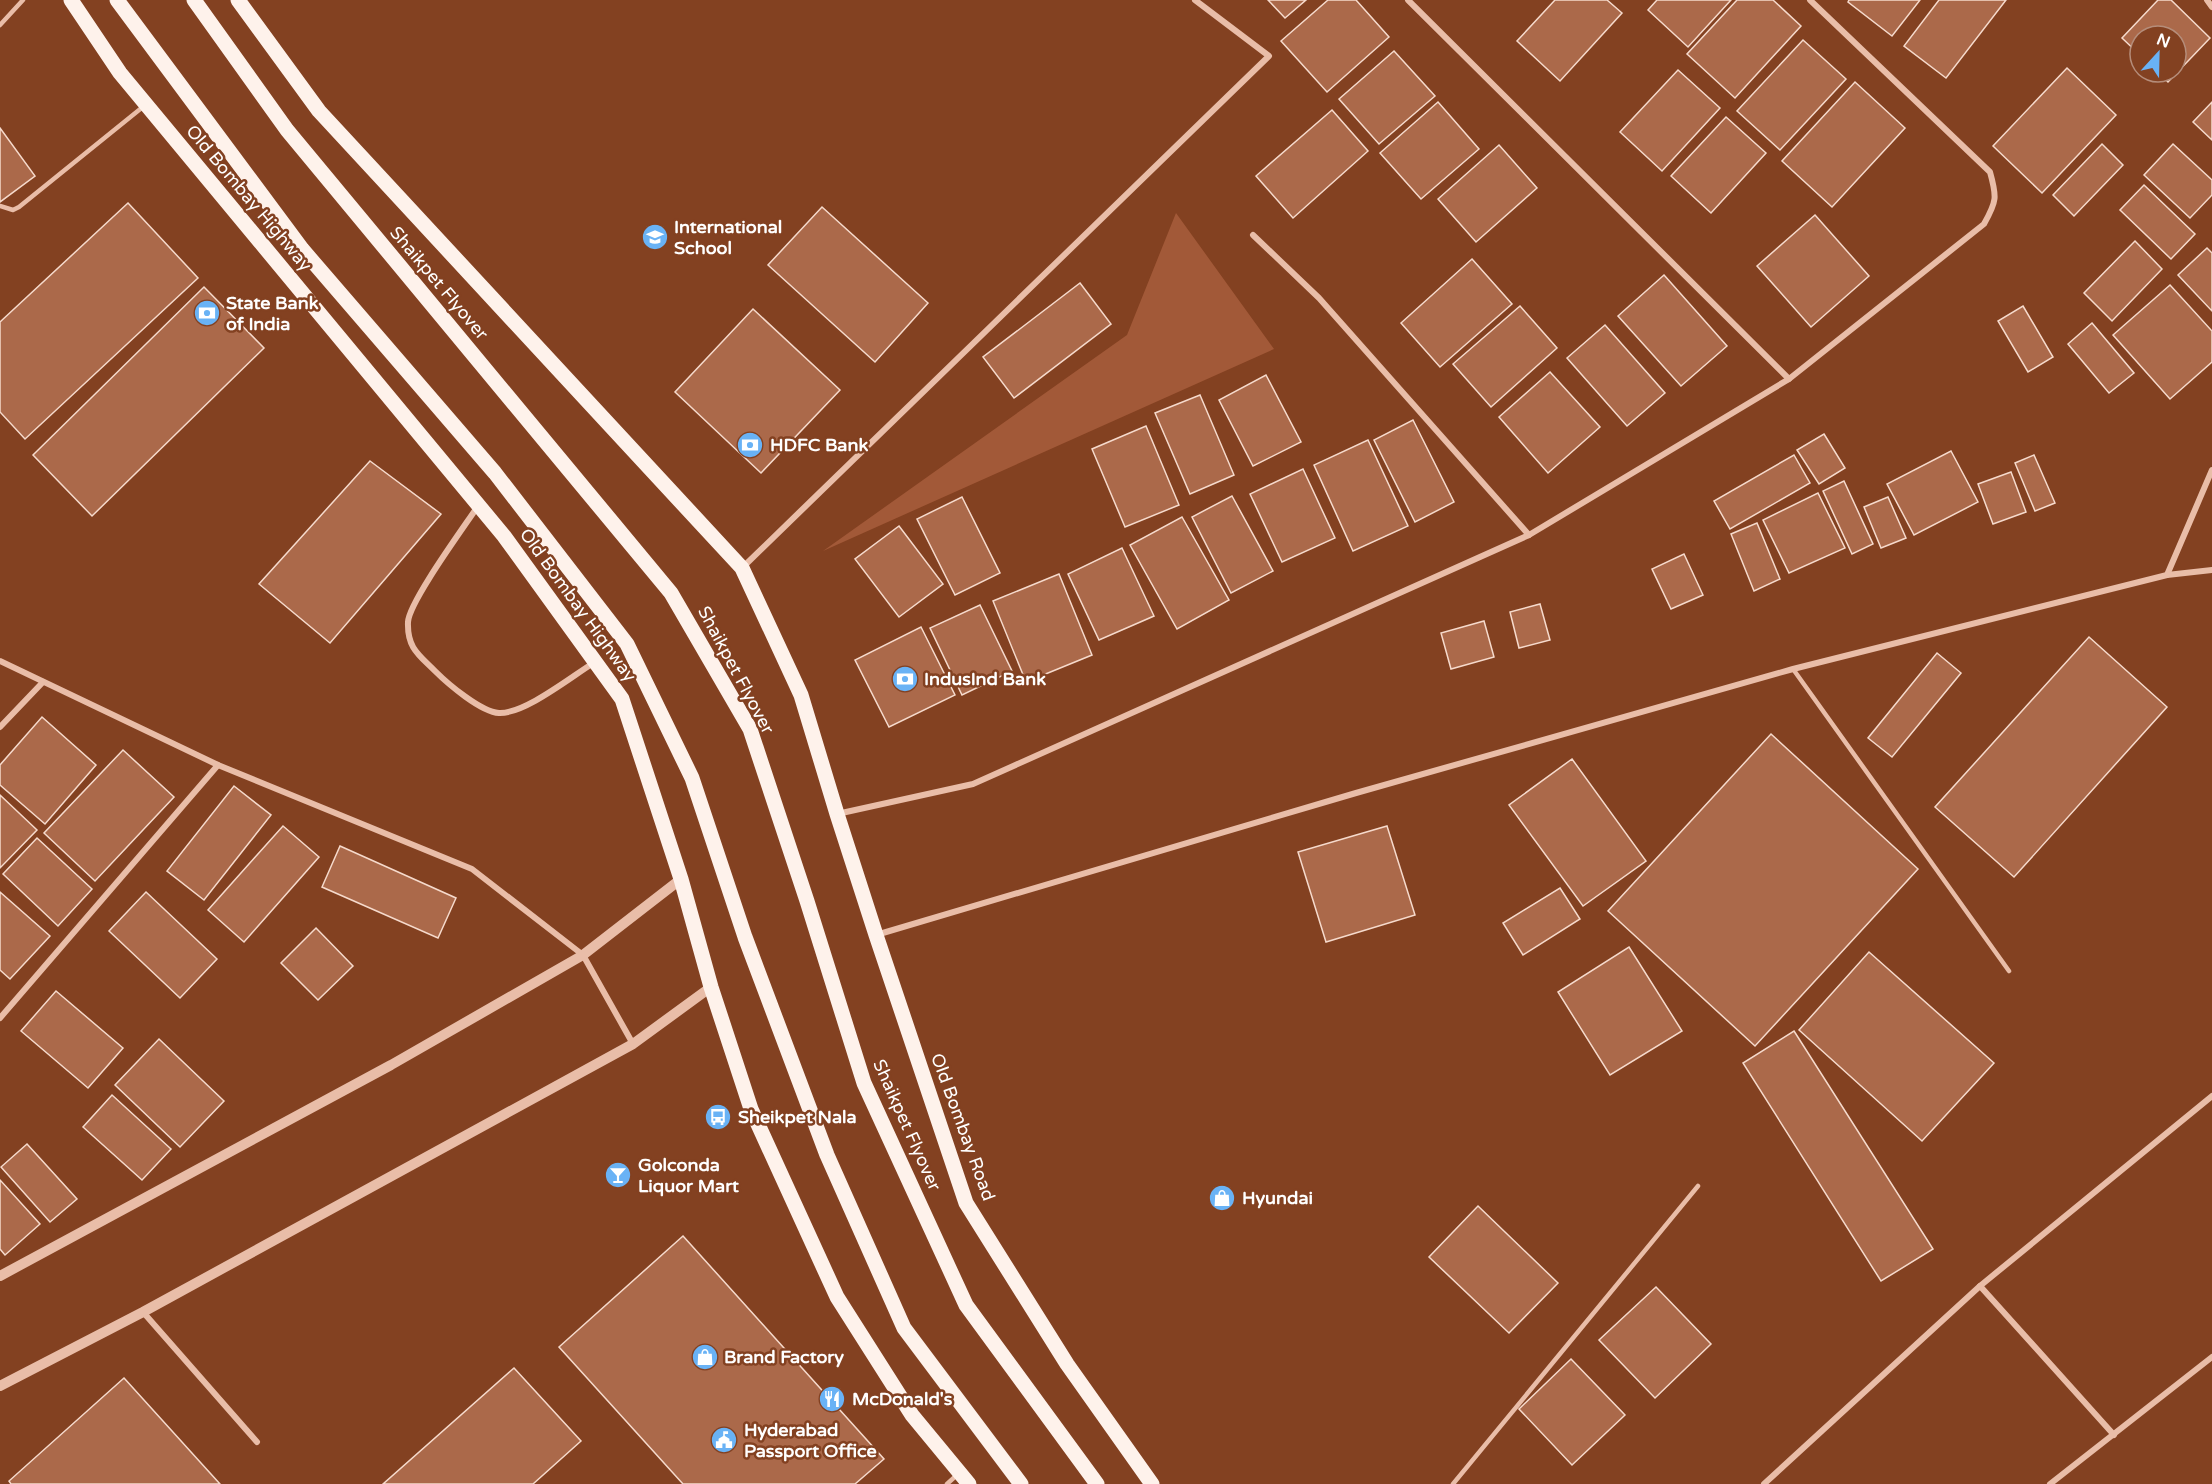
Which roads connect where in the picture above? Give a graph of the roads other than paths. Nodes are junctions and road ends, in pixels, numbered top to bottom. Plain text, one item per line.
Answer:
1 (23, 0) edge
2 (71, 0) edge
3 (117, 0) edge
4 (194, 0) edge
5 (238, 0) edge
6 (1195, 0) edge
7 (1408, 0) edge
8 (1810, 0) edge
9 (2207, 0) edge
10 (2212, 7) edge
11 (0, 24) edge
12 (146, 104) junction
13 (0, 206) edge
14 (1253, 235) dead end
15 (1789, 379) junction
16 (2212, 470) edge
17 (2209, 490) edge
18 (479, 505) junction
19 (1529, 535) junction
20 (742, 568) junction
21 (2212, 570) edge
22 (2167, 575) junction
23 (0, 661) edge
24 (595, 662) junction
25 (1793, 669) junction
26 (43, 682) junction
27 (0, 727) edge
28 (218, 765) junction
29 (837, 814) junction
30 (681, 879) junction
31 (876, 935) junction
32 (583, 955) junction
33 (2009, 971) dead end
34 (711, 987) junction
35 (0, 1018) edge
36 (633, 1044) junction
37 (2212, 1096) edge
38 (1698, 1186) dead end
39 (0, 1276) edge
40 (1980, 1286) junction
41 (143, 1312) junction
42 (2212, 1357) edge
43 (0, 1386) edge
44 (2114, 1435) junction
45 (257, 1442) dead end
46 (964, 1479) edge
47 (947, 1484) edge
48 (1021, 1484) edge
49 (1097, 1484) edge
50 (1152, 1484) edge
51 (1453, 1484) edge
52 (1764, 1484) edge
53 (2050, 1484) edge

1 - 11 lane
2 - 12 main road, Old Bombay Highway
3 - 48 main road
4 - 49 main road, Shaikpet Flyover
5 - 20 main road
6 - 20 street
7 - 15 street
8 - 15 street
9 - 10 street
12 - 13 lane
12 - 18 main road, Old Bombay Highway
14 - 19 street
15 - 19 street
16 - 17 street
17 - 22 street
18 - 24 main road, Old Bombay Highway
18 - 24 street
19 - 29 street
20 - 29 main road
21 - 22 street
22 - 25 street
23 - 26 street
24 - 30 main road, Old Bombay Highway
25 - 31 street
25 - 33 lane
26 - 27 street
26 - 28 street
28 - 32 street
28 - 35 street
29 - 31 main road, Old Bombay Road
30 - 32 street
30 - 34 main road, Old Bombay Highway
31 - 50 main road, Old Bombay Road
32 - 36 street
32 - 39 street
34 - 36 street
34 - 46 main road, Old Bombay Highway
36 - 41 street
37 - 40 street
38 - 51 lane
40 - 44 street
40 - 52 street
41 - 43 street
41 - 45 street
42 - 44 street
44 - 53 street
46 - 47 lane

